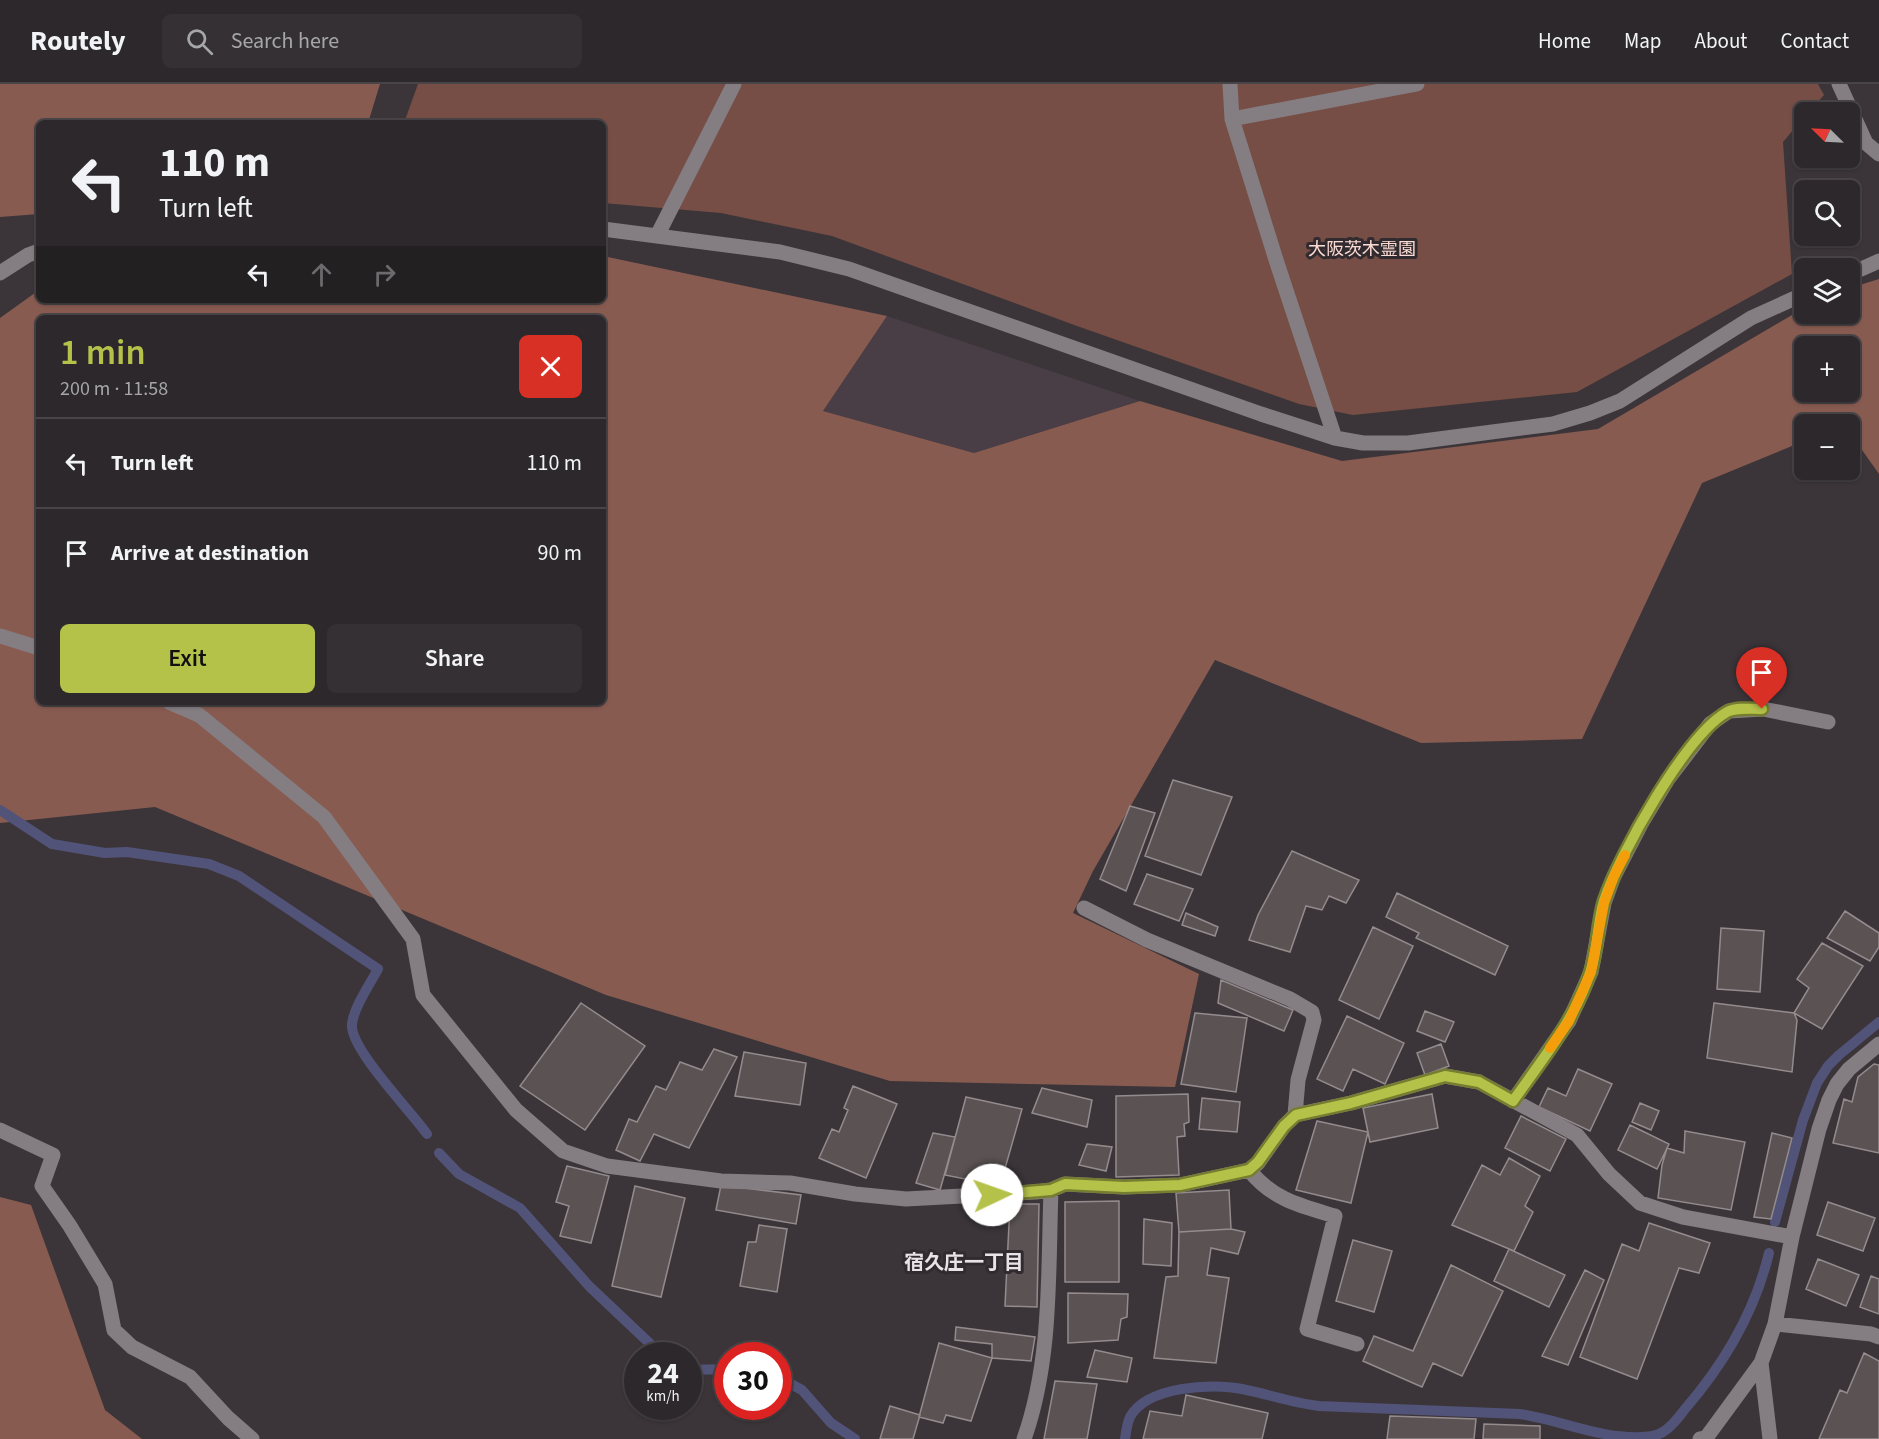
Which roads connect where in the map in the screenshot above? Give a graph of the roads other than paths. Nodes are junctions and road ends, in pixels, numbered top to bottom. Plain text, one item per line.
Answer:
1 (734, 84) edge
2 (1230, 84) edge
3 (1417, 84) edge
4 (1839, 84) edge
5 (1232, 119) junction
6 (1879, 154) edge
7 (606, 229) edge
8 (657, 236) junction
9 (36, 252) edge
10 (1879, 261) edge
11 (1860, 270) edge
12 (0, 273) edge
13 (1794, 299) edge
14 (1335, 438) junction
15 (0, 636) edge
16 (36, 647) edge
17 (176, 705) edge
18 (1828, 722) dead end
19 (1084, 908) dead end
20 (1879, 1044) edge
21 (1513, 1101) junction
22 (1296, 1115) junction
23 (0, 1130) edge
24 (1249, 1170) junction
25 (1051, 1190) junction
26 (1792, 1237) junction
27 (1775, 1324) junction
28 (1879, 1337) edge
29 (1357, 1344) dead end
30 (1761, 1363) junction
31 (252, 1439) edge
32 (1023, 1439) edge
33 (1700, 1439) edge
34 (1770, 1439) edge

1 - 8 street
2 - 5 street
3 - 5 street
4 - 6 street
5 - 14 street
7 - 8 street
8 - 14 street
9 - 12 street
10 - 11 street
13 - 14 street
15 - 16 street
17 - 25 street
18 - 21 street
19 - 22 street
20 - 26 street
21 - 22 street
21 - 26 street
22 - 24 street
23 - 31 street
24 - 25 street
24 - 29 street
25 - 32 street
26 - 27 street
27 - 28 street
27 - 30 street
30 - 33 street
30 - 34 street

